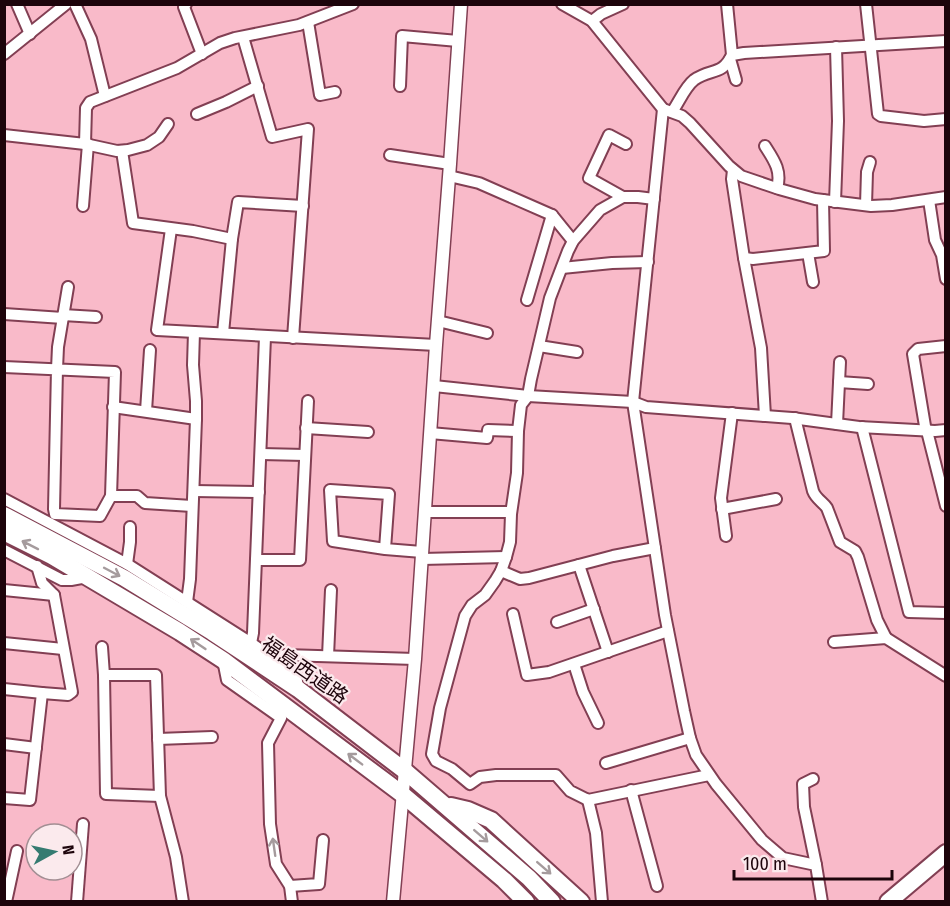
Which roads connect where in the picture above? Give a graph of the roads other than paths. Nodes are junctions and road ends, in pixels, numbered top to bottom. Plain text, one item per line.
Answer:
1 (17, 4) edge
2 (66, 4) edge
3 (75, 4) edge
4 (186, 4) edge
5 (353, 4) edge
6 (461, 4) edge
7 (562, 4) edge
8 (623, 4) edge
9 (727, 4) edge
10 (866, 4) edge
11 (592, 21) junction
12 (308, 22) junction
13 (30, 34) junction
14 (243, 37) junction
15 (458, 41) junction
16 (945, 41) edge
17 (870, 46) junction
18 (836, 47) junction
19 (4, 54) edge
20 (202, 54) junction
21 (731, 57) junction
22 (736, 80) dead end
23 (258, 86) junction
24 (399, 86) dead end
25 (335, 92) dead end
26 (105, 96) junction
27 (668, 110) junction
28 (197, 114) dead end
29 (945, 119) edge
30 (168, 124) dead end
31 (4, 135) edge
32 (87, 144) junction
33 (626, 144) dead end
34 (765, 146) dead end
35 (122, 151) junction
36 (390, 155) dead end
37 (870, 162) dead end
38 (450, 170) junction
39 (733, 170) junction
40 (777, 188) junction
41 (623, 197) junction
42 (945, 197) edge
43 (654, 199) junction
44 (823, 200) junction
45 (929, 200) junction
46 (835, 202) junction
47 (866, 205) junction
48 (83, 206) dead end
49 (303, 206) junction
50 (552, 215) junction
51 (171, 229) junction
52 (232, 239) junction
53 (573, 241) junction
54 (808, 253) junction
55 (744, 258) junction
56 (648, 262) junction
57 (562, 268) junction
58 (945, 279) edge
59 (813, 282) dead end
60 (68, 287) dead end
61 (527, 300) dead end
62 (4, 314) edge
63 (63, 316) junction
64 (96, 317) dead end
65 (438, 321) junction
66 (194, 332) junction
67 (223, 333) junction
68 (487, 333) dead end
69 (265, 337) junction
70 (293, 338) junction
71 (436, 345) junction
72 (539, 346) junction
73 (945, 346) edge
74 (150, 350) dead end
75 (577, 352) dead end
76 (840, 362) dead end
77 (4, 367) edge
78 (57, 369) junction
79 (839, 382) junction
80 (868, 384) dead end
81 (434, 386) junction
82 (528, 396) junction
83 (308, 401) dead end
84 (633, 402) junction
85 (113, 407) junction
86 (146, 411) junction
87 (732, 413) junction
88 (765, 416) junction
89 (795, 418) junction
90 (196, 419) junction
91 (837, 424) junction
92 (862, 427) junction
93 (306, 428) junction
94 (927, 430) junction
95 (945, 430) edge
96 (518, 431) junction
97 (368, 432) dead end
98 (430, 433) junction
99 (261, 454) junction
100 (305, 455) junction
101 (194, 491) junction
102 (259, 492) junction
103 (111, 496) junction
104 (4, 499) edge
105 (776, 499) dead end
106 (192, 506) junction
107 (945, 506) edge
108 (722, 509) junction
109 (425, 512) junction
110 (511, 512) junction
111 (4, 515) edge
112 (52, 518) junction
113 (130, 527) dead end
114 (4, 532) edge
115 (726, 536) dead end
116 (655, 548) junction
117 (385, 549) junction
118 (4, 550) edge
119 (422, 555) junction
120 (506, 557) junction
121 (256, 560) junction
122 (127, 564) junction
123 (579, 565) junction
124 (37, 566) junction
125 (501, 571) junction
126 (87, 577) junction
127 (4, 590) edge
128 (331, 590) dead end
129 (54, 595) junction
130 (187, 602) junction
131 (594, 609) junction
132 (945, 613) edge
133 (513, 614) dead end
134 (557, 622) dead end
135 (668, 631) junction
136 (886, 638) junction
137 (834, 642) dead end
138 (4, 643) edge
139 (251, 644) junction
140 (102, 647) dead end
141 (63, 649) junction
142 (608, 652) junction
143 (328, 656) junction
144 (274, 658) junction
145 (415, 658) junction
146 (223, 660) junction
147 (574, 664) junction
148 (104, 675) junction
149 (945, 676) edge
150 (4, 689) edge
151 (298, 689) junction
152 (42, 693) junction
153 (598, 723) dead end
154 (212, 737) dead end
155 (690, 738) junction
156 (158, 739) junction
157 (4, 744) edge
158 (36, 748) junction
159 (606, 763) dead end
160 (405, 771) junction
161 (709, 774) junction
162 (813, 779) dead end
163 (631, 790) junction
164 (402, 794) junction
165 (160, 796) junction
166 (4, 798) edge
167 (588, 800) junction
168 (444, 804) junction
169 (323, 840) dead end
170 (17, 851) dead end
171 (945, 853) edge
172 (816, 866) junction
173 (504, 880) junction
174 (79, 882) edge
175 (290, 886) junction
176 (657, 886) dead end
177 (6, 902) edge
178 (77, 902) edge
179 (183, 902) edge
180 (292, 902) edge
181 (393, 902) edge
182 (510, 902) edge
183 (526, 902) edge
184 (552, 902) edge
185 (581, 902) edge
186 (602, 902) edge
187 (822, 902) edge
188 (888, 902) edge

1 - 13 street
2 - 13 street
3 - 26 street
4 - 20 street
5 - 12 street
6 - 15 street
7 - 11 street
8 - 11 street
9 - 21 street
10 - 17 street
11 - 27 street
12 - 14 street
12 - 25 street
13 - 19 street
14 - 20 street
14 - 23 street
15 - 24 street
15 - 38 street
16 - 17 street
17 - 18 street
17 - 29 street
18 - 21 street
18 - 46 street
20 - 26 street
21 - 22 street
21 - 27 street
23 - 28 street
23 - 49 street
26 - 32 street
27 - 39 street
27 - 43 street
30 - 35 street
31 - 32 street
32 - 35 street
32 - 48 street
33 - 41 street
34 - 40 street
35 - 51 street
36 - 38 street
37 - 47 street
38 - 50 street
38 - 65 street
39 - 40 street
39 - 55 street
40 - 44 street
41 - 43 street
41 - 53 street
42 - 45 street
43 - 56 street
44 - 46 street
44 - 54 street
45 - 47 street
45 - 58 street
46 - 47 street
49 - 52 street
49 - 70 street
50 - 53 street
50 - 61 street
51 - 52 street
51 - 66 street
52 - 67 street
53 - 57 street
54 - 55 street
54 - 59 street
55 - 88 street
56 - 57 street
56 - 84 street
57 - 72 street
60 - 63 street
62 - 63 street
63 - 64 street
63 - 78 street
65 - 68 street
65 - 71 street
66 - 67 street
66 - 90 street
67 - 69 street
69 - 70 street
69 - 99 street
70 - 71 street
71 - 81 street
72 - 75 street
72 - 82 street
73 - 94 street
74 - 86 street
76 - 79 street
77 - 78 street
78 - 85 street
78 - 112 street
79 - 80 street
79 - 91 street
81 - 82 street
81 - 98 street
82 - 84 street
82 - 96 street
83 - 93 street
84 - 87 street
84 - 116 street
85 - 86 street
85 - 103 street
86 - 90 street
87 - 88 street
87 - 108 street
88 - 89 street
89 - 91 street
89 - 136 street
90 - 101 street
91 - 92 street
92 - 94 street
92 - 132 street
93 - 97 street
93 - 100 street
94 - 95 street
94 - 107 street
96 - 98 street
96 - 110 street
98 - 109 street
99 - 100 street
99 - 102 street
100 - 121 street
101 - 102 street
101 - 106 street
102 - 121 street
103 - 106 street
103 - 112 street
104 - 112 street
105 - 108 street
106 - 130 street
108 - 115 street
109 - 110 street
109 - 119 street
110 - 120 street
111 -> 151 main road, 福島西道路
112 - 122 street
113 - 122 street
126 -> 114 main road, 福島西道路
116 - 123 street
116 - 135 street
117 - 117 street
117 - 119 street
118 - 124 street
119 - 120 street
119 - 145 street
120 - 125 street
121 - 139 street
122 - 130 street
123 - 125 street
123 - 131 street
124 - 126 street
124 - 129 street
125 - 167 street
146 -> 126 main road, 福島西道路
127 - 129 street
128 - 143 street
129 - 141 street
130 - 139 street
131 - 134 street
131 - 142 street
133 - 147 street
135 - 142 street
135 - 155 street
136 - 137 street
136 - 149 street
138 - 141 street
139 - 144 street
140 - 148 street
141 - 152 street
142 - 147 street
143 - 144 street
143 - 145 street
144 - 151 street
145 - 160 street
164 -> 146 main road, 福島西道路
175 -> 146 street
147 - 153 street
148 - 156 street
148 - 165 street
150 - 152 street
151 - 160 main road, 福島西道路
152 - 158 street
154 - 156 street
155 - 159 street
155 - 161 street
156 - 165 street
157 - 158 street
158 - 166 street
160 - 164 street
160 - 168 main road, 福島西道路
161 - 163 street
161 - 172 street
162 - 172 street
163 - 167 street
163 - 176 street
164 - 173 main road, 福島西道路
164 - 181 street
165 - 179 street
167 - 186 street
168 -> 184 main road, 福島西道路
168 -> 185 main road
169 - 175 street
170 - 177 street
171 - 188 main road
172 - 187 street
173 - 182 main road
173 - 183 main road, 福島西道路
174 - 178 street
175 - 180 street

